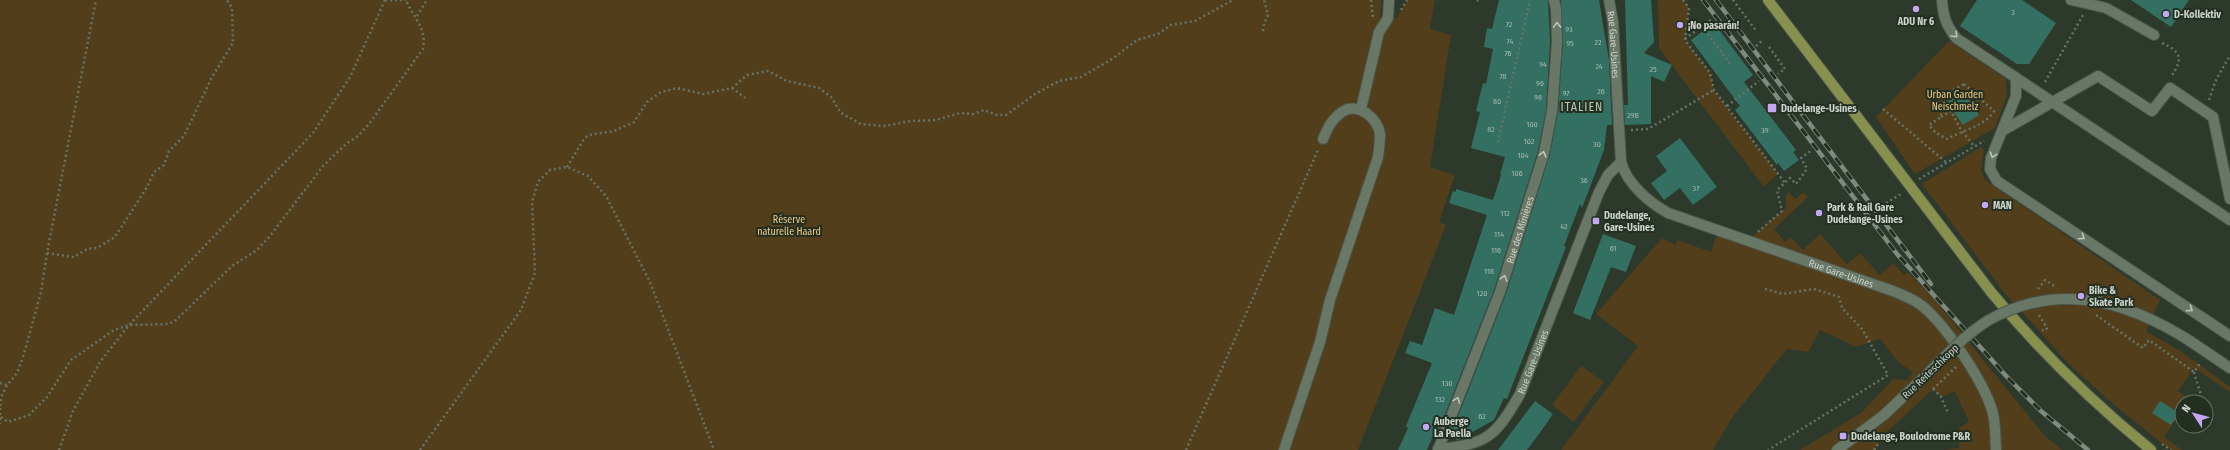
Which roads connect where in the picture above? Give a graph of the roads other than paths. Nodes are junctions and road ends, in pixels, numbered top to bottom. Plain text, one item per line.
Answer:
1 (1389, 0) edge
2 (1554, 0) edge
3 (1609, 0) edge
4 (1768, 0) edge
5 (1942, 0) edge
6 (2071, 0) edge
7 (2154, 35) dead end
8 (2016, 78) junction
9 (2052, 102) junction
10 (1361, 109) junction
11 (2002, 131) junction
12 (1323, 139) road end
13 (1621, 162) junction
14 (2230, 199) edge
15 (2230, 220) edge
16 (2230, 336) edge
17 (2230, 368) edge
18 (1480, 446) edge
19 (1284, 450) edge
20 (1438, 450) edge
21 (1837, 450) edge
22 (1996, 450) edge
23 (2150, 450) edge

1 - 10 street
20 -> 2 street, Rue des Minières
3 - 13 street, Rue Gare-Usines
4 - 23 main road
5 -> 8 street
6 - 7 street
8 - 9 street
8 - 11 street
9 - 11 street
9 - 14 street
9 - 15 street
10 - 12 street
10 - 19 street
11 -> 16 street
13 - 18 street, Rue Gare-Usines
13 - 22 street, Rue Gare-Usines
17 - 21 street, Rue Reiteschkopp, bridge
18 - 20 street, Rue Gare-Usines

